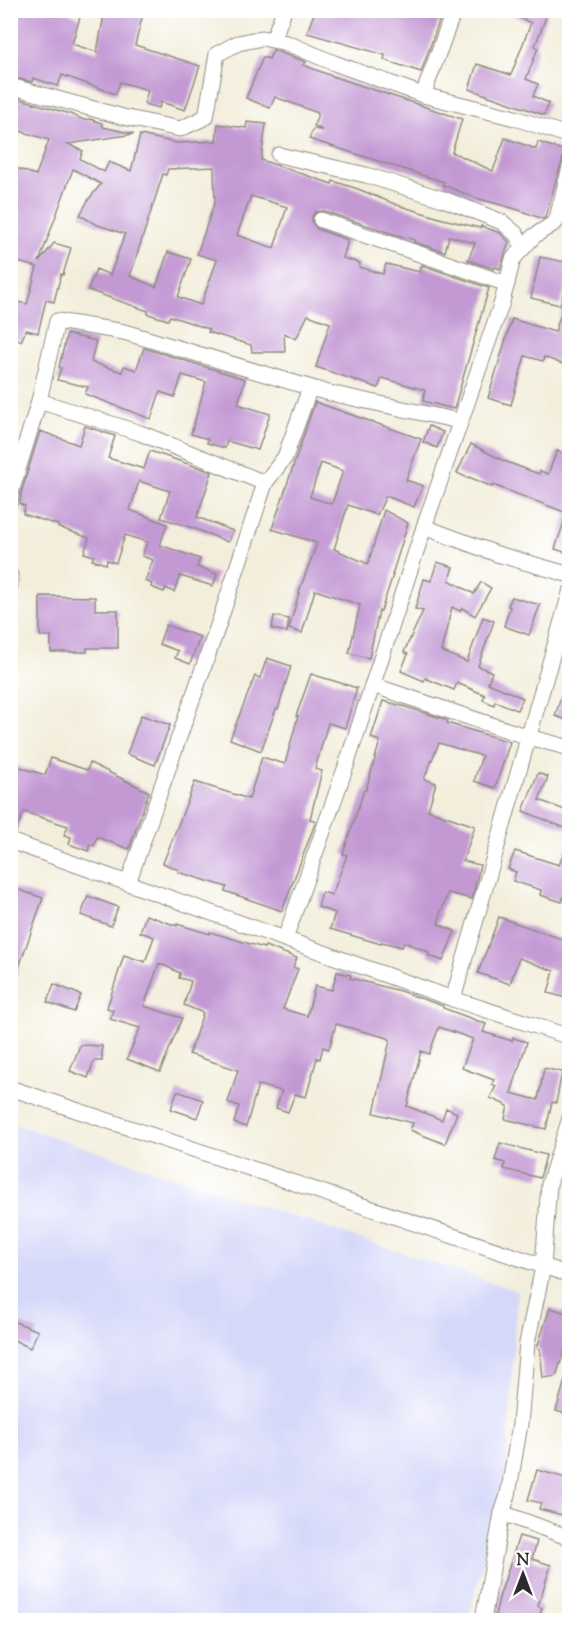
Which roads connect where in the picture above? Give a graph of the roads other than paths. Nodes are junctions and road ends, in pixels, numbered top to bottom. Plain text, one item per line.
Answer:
1 (284, 10) edge
2 (454, 10) edge
3 (273, 40) junction
4 (10, 86) edge
5 (423, 95) junction
6 (570, 136) edge
7 (279, 155) dead end
8 (570, 167) edge
9 (321, 220) dead end
10 (524, 247) junction
11 (507, 284) junction
12 (310, 388) junction
13 (39, 401) junction
14 (459, 421) junction
15 (265, 483) junction
16 (10, 502) edge
17 (424, 527) junction
18 (10, 575) edge
19 (570, 575) edge
20 (10, 586) edge
21 (570, 593) edge
22 (372, 686) junction
23 (528, 737) junction
24 (570, 748) edge
25 (10, 841) edge
26 (128, 883) junction
27 (285, 939) junction
28 (453, 999) junction
29 (570, 1037) edge
30 (10, 1088) edge
31 (570, 1118) edge
32 (543, 1267) junction
33 (570, 1275) edge
34 (502, 1513) junction
35 (570, 1538) edge
36 (483, 1620) edge

1 - 3 street
2 - 5 street
3 - 4 street
3 - 5 street
5 - 6 street
7 - 10 street
8 - 10 street
9 - 11 street
10 - 11 street
11 - 14 street
12 - 13 street
12 - 14 street
12 - 15 street
13 - 15 street
13 - 16 street
14 - 17 street
15 - 26 street
17 - 19 street
17 - 22 street
18 - 20 street
21 - 23 street
22 - 23 street
22 - 27 street
23 - 24 street
23 - 28 street
25 - 26 street
26 - 27 street
27 - 28 street
28 - 29 street
30 - 32 street
31 - 32 street
32 - 33 street
32 - 34 street
34 - 35 street
34 - 36 street

